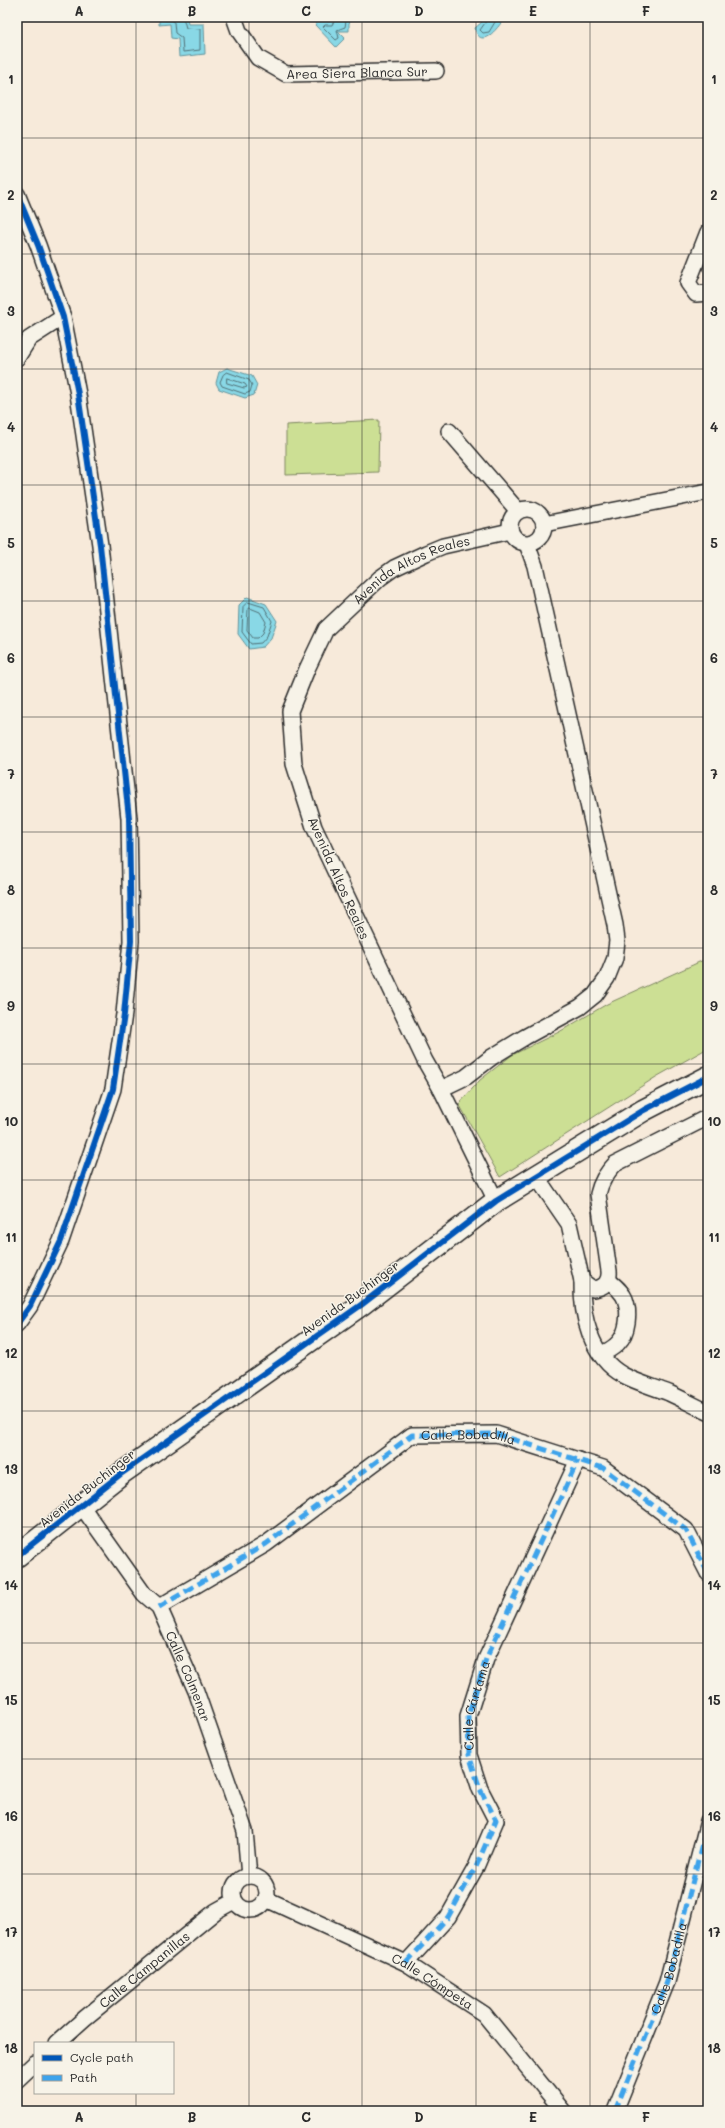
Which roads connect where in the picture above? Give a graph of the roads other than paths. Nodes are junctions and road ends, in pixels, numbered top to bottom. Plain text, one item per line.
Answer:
1 (234, 17) edge
2 (436, 71) dead end
3 (17, 194) edge
4 (708, 232) edge
5 (708, 293) edge
6 (63, 317) junction
7 (17, 358) edge
8 (449, 431) dead end
9 (708, 492) edge
10 (518, 511) junction
11 (544, 524) junction
12 (510, 531) junction
13 (527, 544) junction
14 (708, 1077) edge
15 (441, 1089) junction
16 (708, 1117) edge
17 (536, 1176) junction
18 (496, 1201) junction
19 (608, 1280) junction
20 (582, 1281) junction
21 (17, 1324) edge
22 (602, 1354) junction
23 (708, 1412) edge
24 (578, 1460) junction
25 (75, 1510) junction
26 (17, 1556) edge
27 (708, 1573) edge
28 (159, 1607) junction
29 (708, 1821) edge
30 (248, 1876) junction
31 (266, 1900) junction
32 (234, 1901) junction
33 (406, 1963) junction
34 (58, 2042) edge
35 (34, 2064) edge
36 (17, 2080) edge
37 (563, 2111) edge
38 (616, 2111) edge

1 - 2 street, Area Siera Blanca Sur
3 - 6 street
4 - 5 street
6 - 7 street
6 - 21 street
8 - 10 street
9 - 11 street
10 - 11 street
10 - 12 street
11 - 13 street
12 - 13 street
12 - 15 street, Avenida Altos Reales
13 - 15 street
14 - 17 street, Avenida Buchinger
15 - 18 street, Avenida Altos Reales
16 - 19 street
17 - 18 street, Avenida Buchinger
17 - 20 street
18 - 25 street, Avenida Buchinger
19 - 20 street
19 - 22 street
20 - 22 street
22 - 23 street
24 - 27 street, Calle Bobadilla
24 - 28 street, Calle Bobadilla
24 - 33 street, Calle Cártama
25 - 26 street, Avenida Buchinger
25 - 28 street, Calle Colmenar
28 - 30 street, Calle Colmenar
29 - 38 street, Calle Bobadilla
30 - 31 street
30 - 32 street
31 - 32 street
31 - 33 street, Calle Cómpeta
32 - 34 street, Calle Campanillas
33 - 37 street, Calle Cómpeta
35 - 36 street

